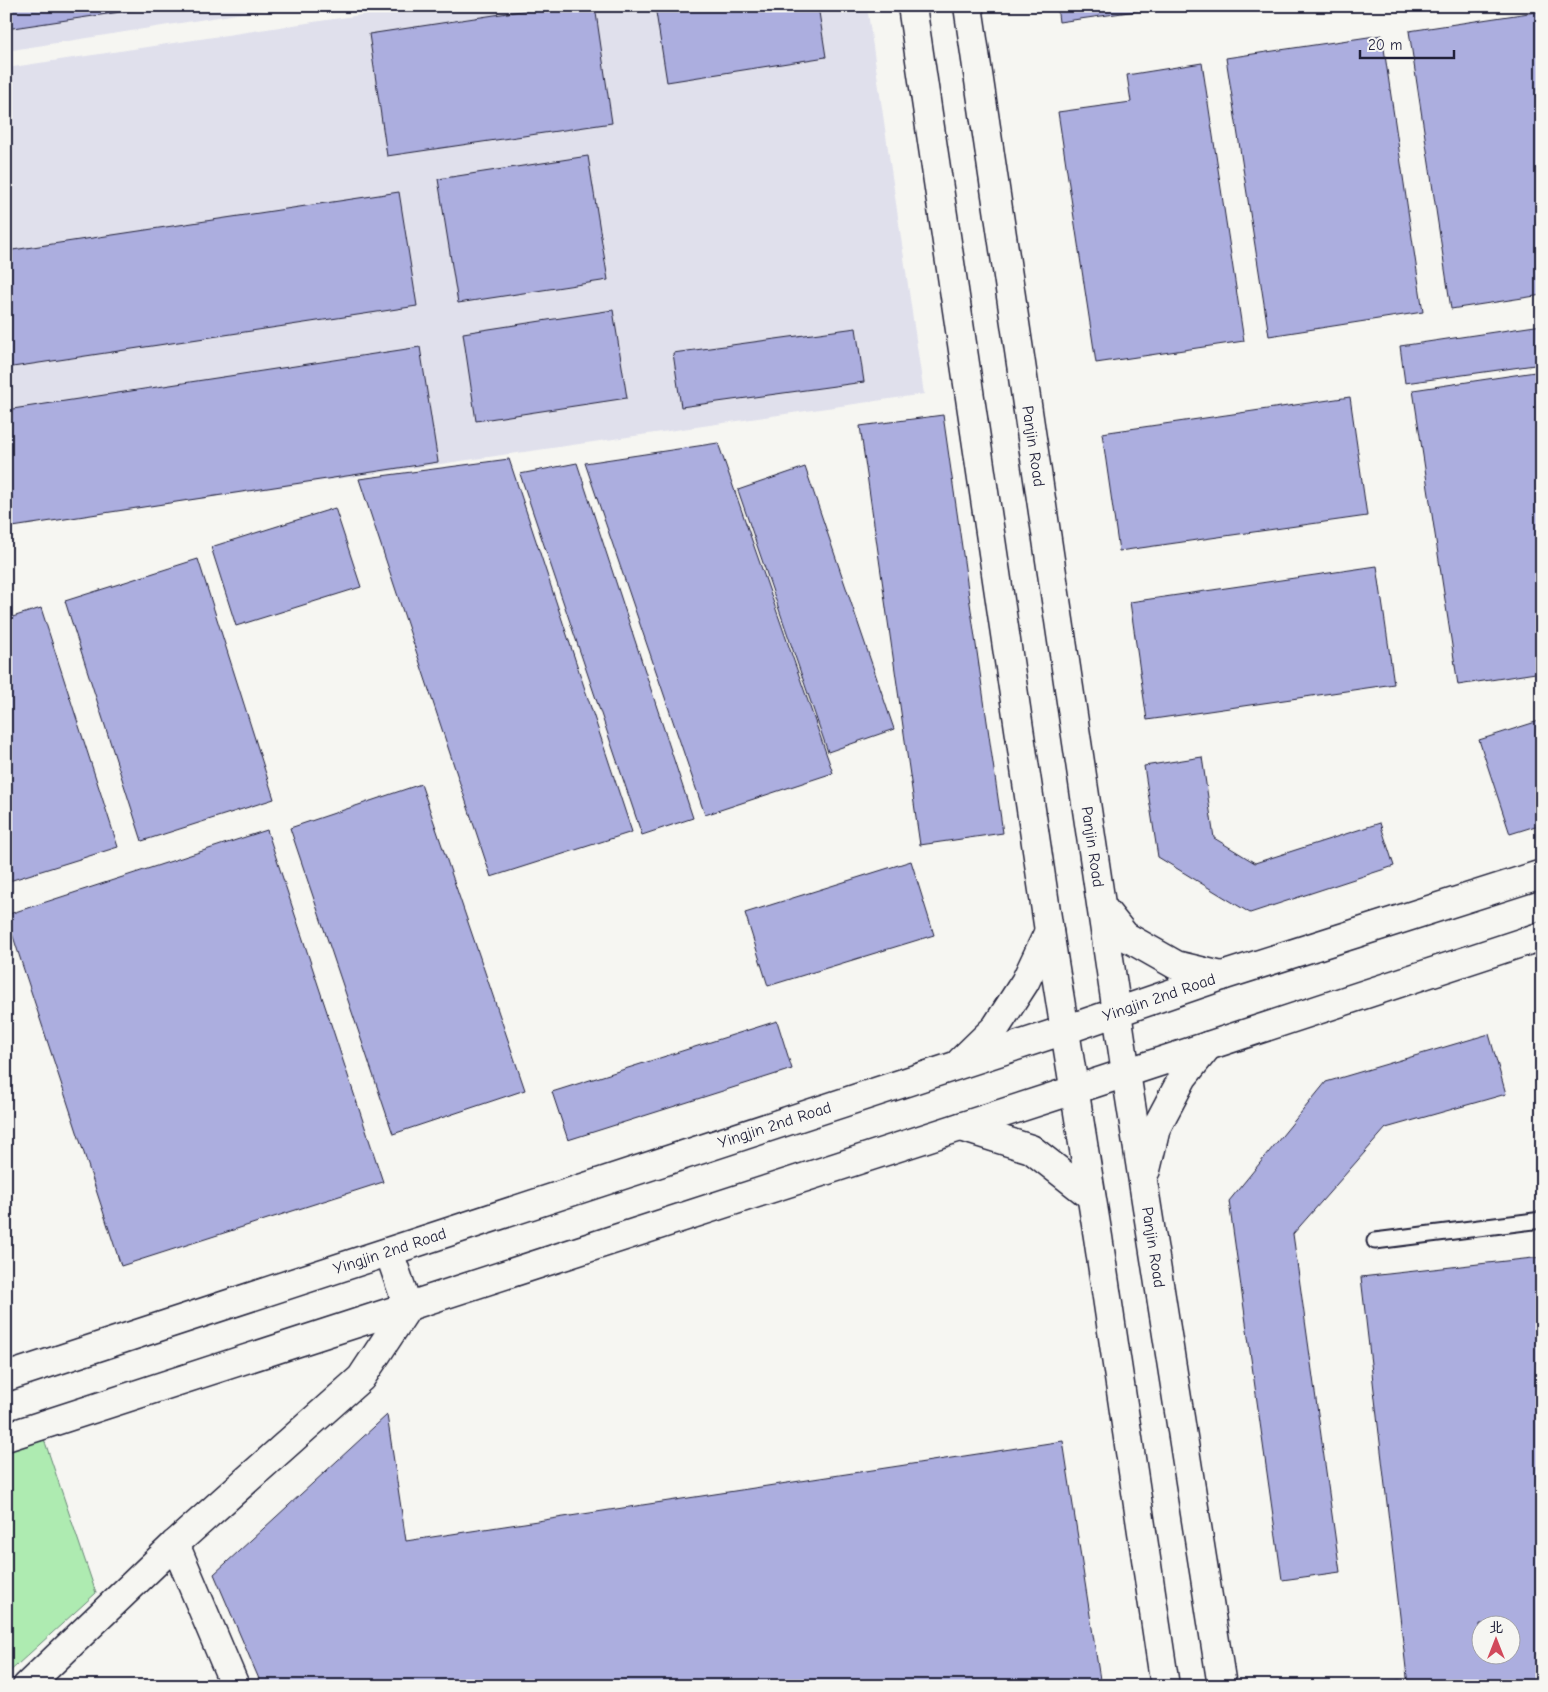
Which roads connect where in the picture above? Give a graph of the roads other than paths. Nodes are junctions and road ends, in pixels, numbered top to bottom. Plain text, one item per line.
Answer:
1 (912, 6) edge
2 (968, 6) edge
3 (1542, 874) edge
4 (1101, 906) junction
5 (1049, 931) junction
6 (1542, 936) edge
7 (1222, 976) junction
8 (1117, 1012) junction
9 (1065, 1030) junction
10 (1208, 1046) junction
11 (957, 1065) junction
12 (1126, 1073) junction
13 (1074, 1090) junction
14 (961, 1127) junction
15 (1143, 1181) junction
16 (1091, 1196) junction
17 (1542, 1220) edge
18 (1375, 1241) dead end
19 (389, 1252) junction
20 (408, 1306) junction
21 (6, 1376) edge
22 (6, 1437) edge
23 (176, 1544) junction
24 (27, 1686) edge
25 (235, 1686) edge
26 (1165, 1686) edge
27 (1222, 1686) edge

1 - 5 street
2 - 4 street, Panjin Road
3 - 7 street, Yingjin 2nd Road
4 - 7 street
4 - 8 street, Panjin Road
5 - 9 street
5 - 11 street
6 - 10 street
7 - 8 street, Yingjin 2nd Road
8 - 9 street, Yingjin 2nd Road
8 - 12 street, Panjin Road
9 - 11 street, Yingjin 2nd Road
9 - 13 street
10 - 12 street
10 - 15 street
11 - 19 street, Yingjin 2nd Road
12 - 13 street
12 - 15 street, Panjin Road
13 - 14 street
13 - 16 street
14 - 16 street
14 - 20 street
15 - 27 street, Panjin Road
16 - 26 street
17 - 18 lane
19 - 20 street
19 - 21 street, Yingjin 2nd Road
20 - 22 street
20 - 23 street
23 - 24 street
23 - 25 street

